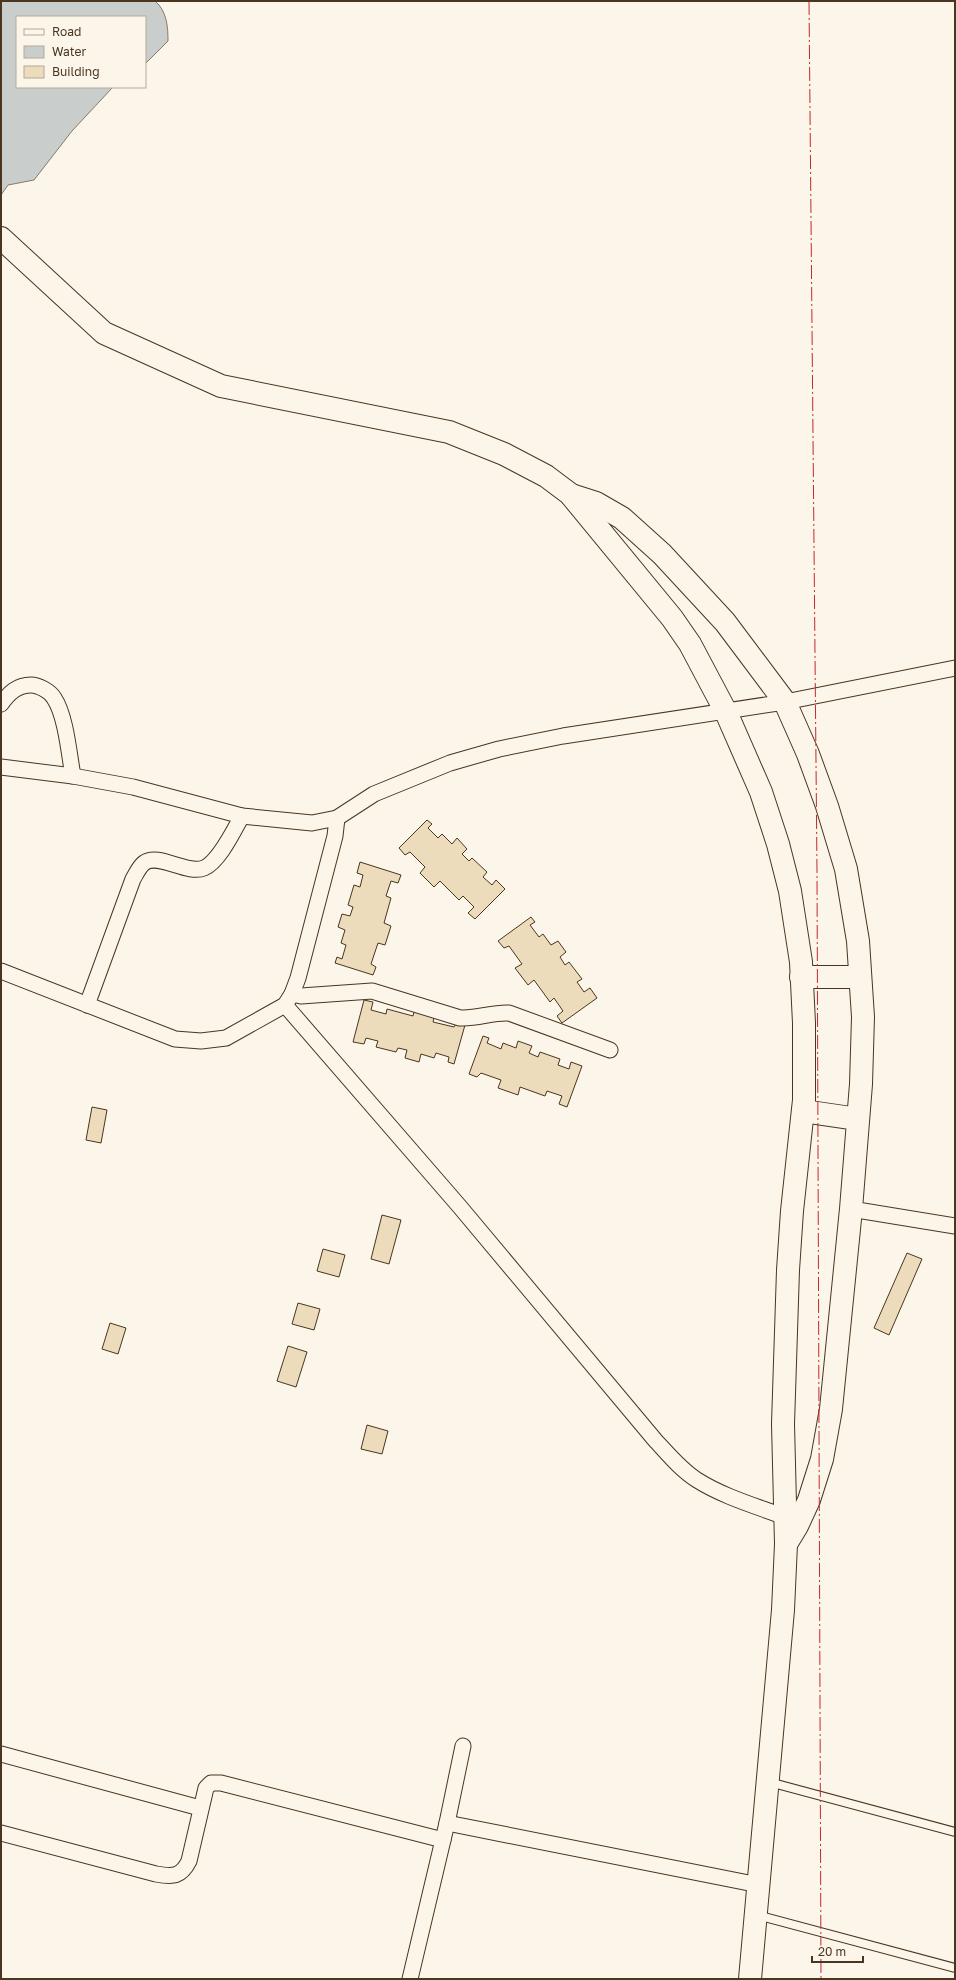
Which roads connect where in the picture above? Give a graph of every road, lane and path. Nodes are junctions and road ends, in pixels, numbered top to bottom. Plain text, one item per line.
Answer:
1 (1, 238) edge
2 (570, 494) junction
3 (955, 668) edge
4 (785, 702) junction
5 (1, 704) edge
6 (726, 712) junction
7 (1, 767) edge
8 (73, 776) junction
9 (242, 816) junction
10 (337, 818) junction
11 (1, 972) edge
12 (802, 977) junction
13 (860, 977) junction
14 (289, 999) junction
15 (87, 1005) junction
16 (610, 1050) dead end
17 (803, 1111) junction
18 (858, 1119) junction
19 (851, 1209) junction
20 (955, 1226) edge
21 (785, 1517) junction
22 (786, 1544) junction
23 (463, 1746) dead end
24 (1, 1754) edge
25 (768, 1782) junction
26 (200, 1808) junction
27 (448, 1823) junction
28 (955, 1832) edge
29 (1, 1833) edge
30 (443, 1840) junction
31 (759, 1885) junction
32 (756, 1915) junction
33 (955, 1968) edge
34 (410, 1979) edge
35 (750, 1979) edge

1 - 2 street
2 - 4 street
2 - 6 street
3 - 4 street
4 - 6 street
4 - 13 street
5 - 8 street
6 - 10 street
6 - 12 street
7 - 8 street
8 - 9 street
9 - 10 street
9 - 15 street
10 - 14 street
11 - 15 street
12 - 13 street
12 - 17 street
13 - 18 street
14 - 15 street
14 - 16 street
14 - 21 street
17 - 18 street
17 - 21 street
18 - 19 street
19 - 20 street
19 - 22 street
21 - 22 street
22 - 25 street
23 - 27 street
24 - 26 street
25 - 28 lane
25 - 31 street
26 - 29 street
26 - 30 street
27 - 30 street
27 - 31 street
30 - 34 street
31 - 32 street
32 - 33 lane
32 - 35 street

